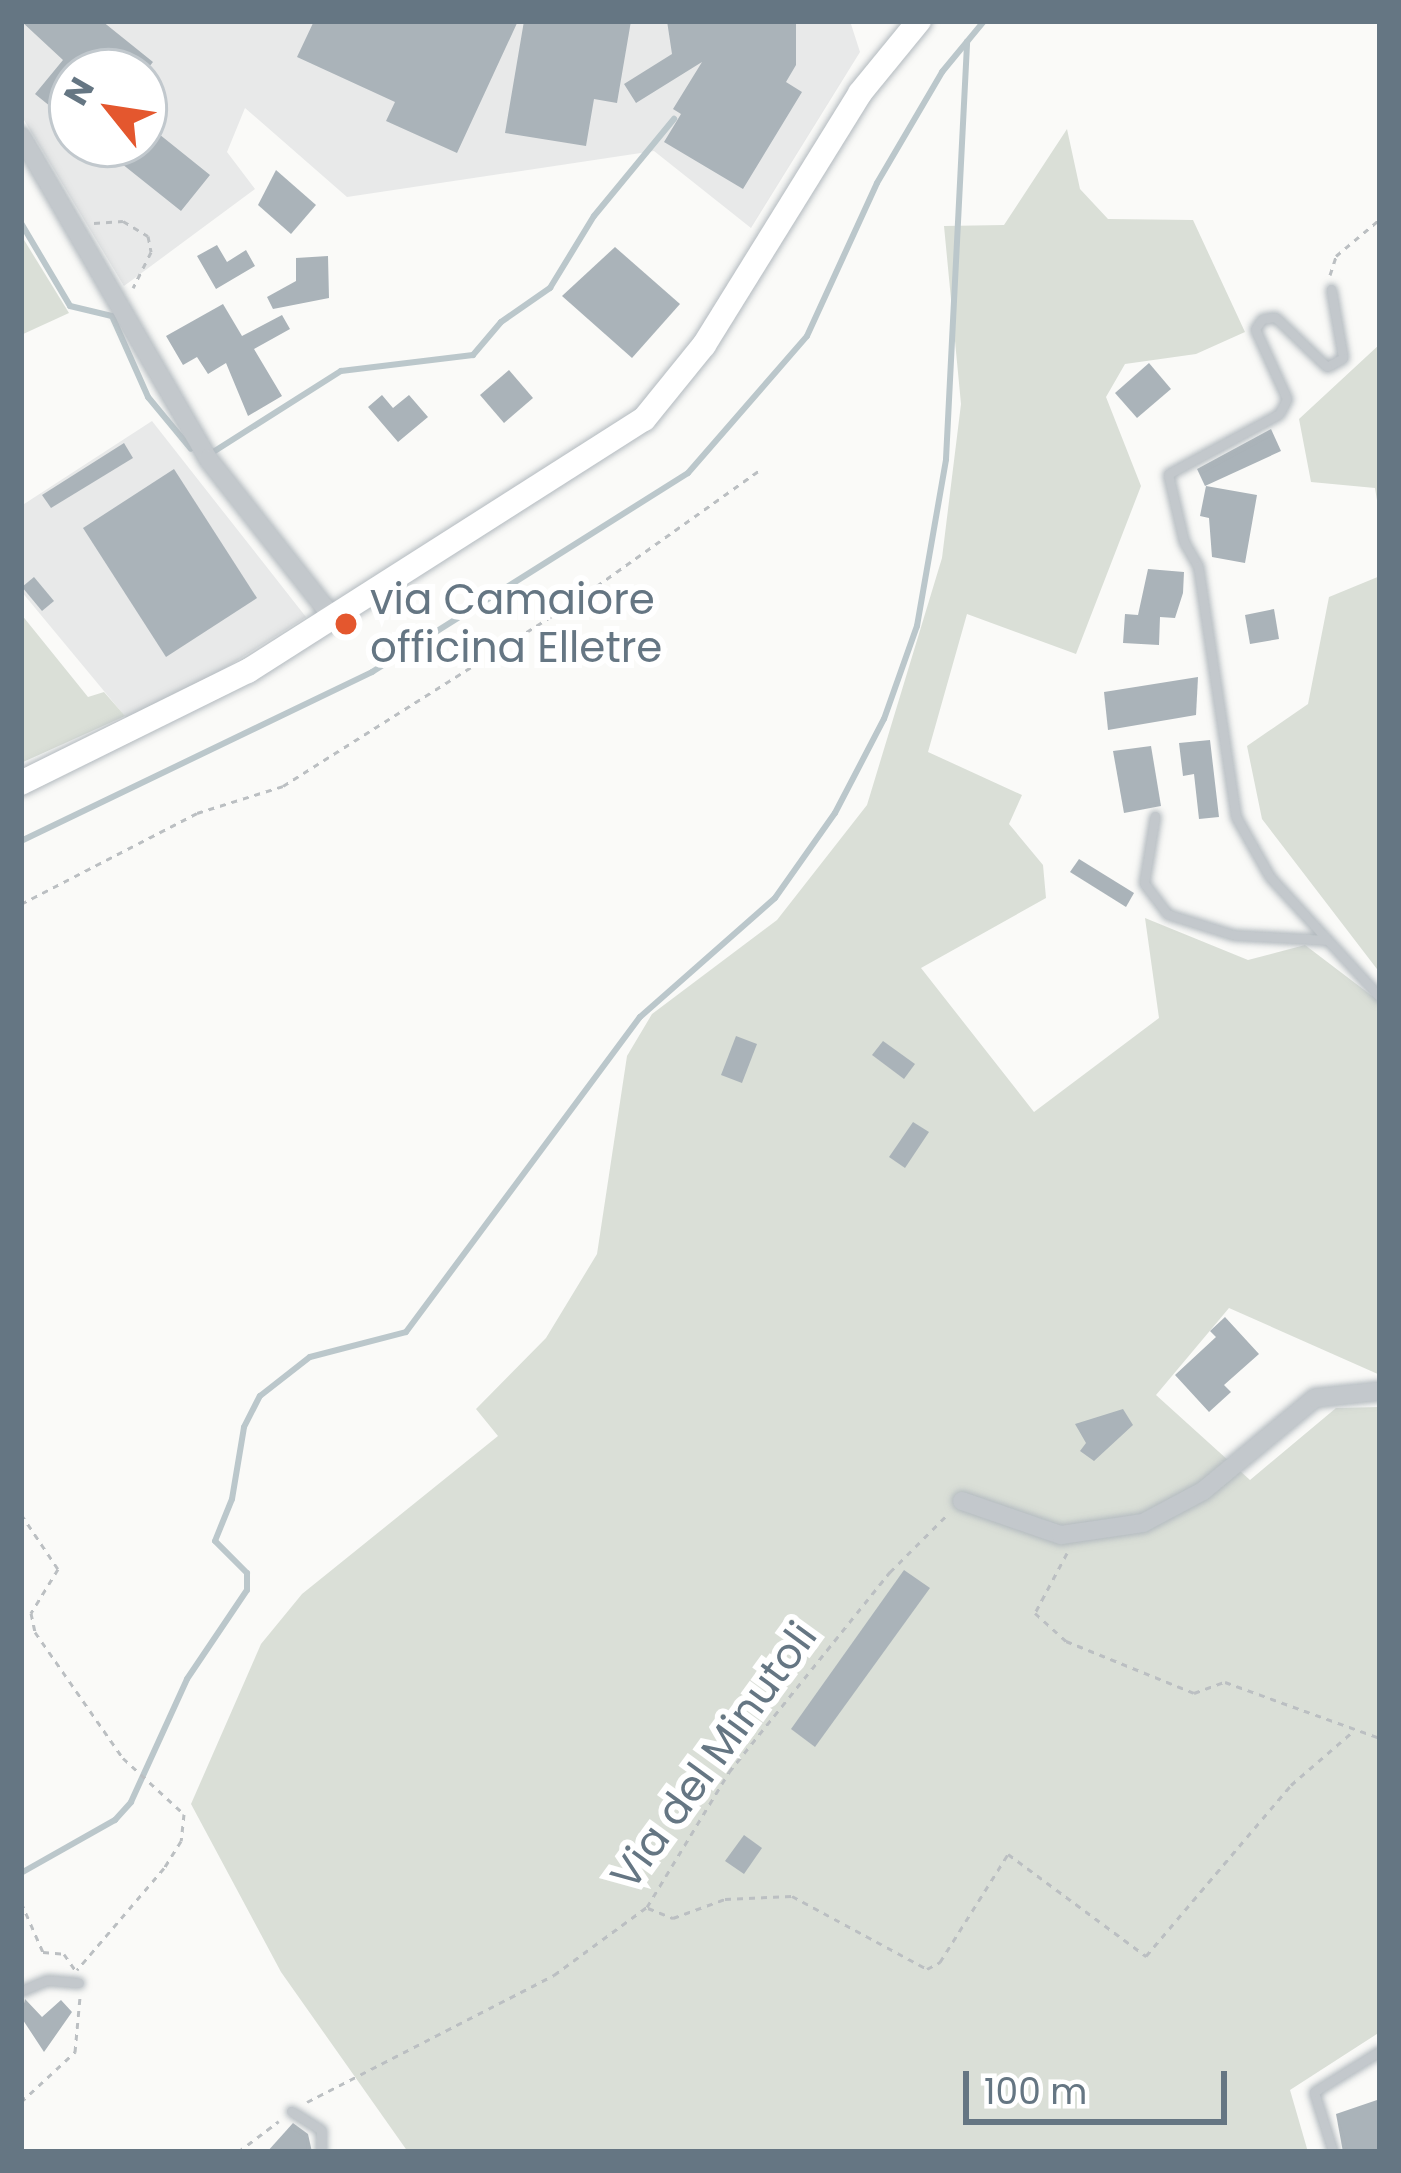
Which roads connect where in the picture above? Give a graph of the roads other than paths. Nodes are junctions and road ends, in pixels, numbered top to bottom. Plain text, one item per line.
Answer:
1 (919, 21) edge
2 (21, 136) edge
3 (1331, 289) road end
4 (332, 618) junction
5 (21, 783) edge
6 (1155, 816) dead end
7 (1328, 940) junction
8 (1380, 997) edge
9 (1380, 1391) edge
10 (962, 1501) road end
11 (78, 1977) road end
12 (21, 1991) edge
13 (1379, 2052) edge
14 (291, 2110) road end
15 (321, 2152) edge
16 (1333, 2152) edge

1 - 4 main road
2 - 4 street
3 - 7 lane
4 - 5 main road
6 - 7 lane
7 - 8 lane
9 - 10 street
11 - 12 lane
13 - 16 lane
14 - 15 lane

